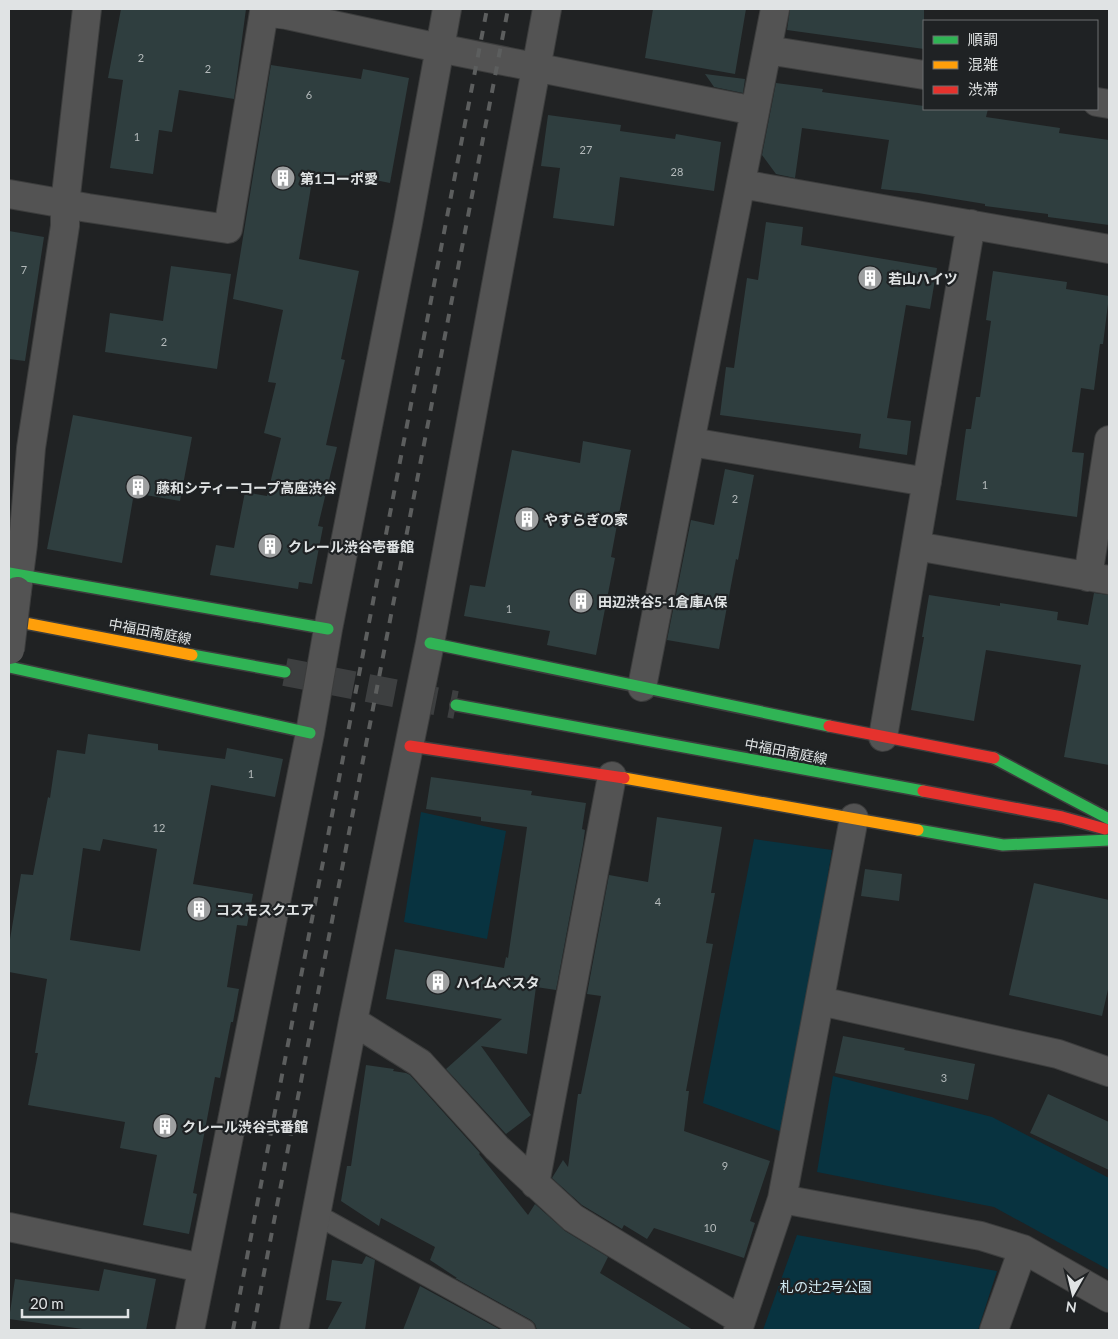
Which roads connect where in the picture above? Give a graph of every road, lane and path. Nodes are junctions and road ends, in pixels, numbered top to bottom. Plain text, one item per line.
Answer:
1 (87, 9) edge
2 (447, 9) edge
3 (546, 9) edge
4 (775, 9) edge
5 (264, 10) edge
6 (440, 48) junction
7 (767, 50) junction
8 (535, 67) junction
9 (923, 75) edge
10 (755, 111) junction
11 (742, 184) junction
12 (9, 194) edge
13 (66, 204) junction
14 (971, 224) junction
15 (1109, 249) edge
16 (1109, 440) edge
17 (690, 442) junction
18 (20, 445) edge
19 (927, 482) junction
20 (916, 546) junction
21 (15, 579) edge
22 (1099, 579) edge
23 (9, 620) edge
24 (328, 629) junction
25 (430, 644) junction
26 (9, 661) edge
27 (285, 672) tunnel mouth
28 (642, 687) junction
29 (456, 705) tunnel mouth
30 (310, 733) junction
31 (883, 737) junction
32 (410, 746) junction
33 (612, 776) junction
34 (854, 818) junction
35 (1109, 819) edge
36 (1109, 830) edge
37 (1109, 840) edge
38 (820, 1001) junction
39 (353, 1021) junction
40 (1109, 1072) edge
41 (535, 1184) junction
42 (782, 1199) junction
43 (317, 1216) junction
44 (9, 1227) edge
45 (1023, 1249) junction
46 (202, 1268) junction
47 (1109, 1298) edge
48 (740, 1325) edge
49 (190, 1330) edge
50 (294, 1330) edge
51 (526, 1330) edge
52 (994, 1330) edge

1 - 13 street
2 - 6 street
3 - 8 street
4 - 7 street
5 - 6 street
5 - 13 street
6 - 8 street
6 - 24 street
7 - 9 street
7 - 10 street
8 - 10 street
8 - 25 street
10 - 11 street
11 - 14 street
11 - 17 street
12 - 13 street
13 - 18 street
14 - 15 street
14 - 19 street
16 - 22 street
17 - 19 street
17 - 28 street
18 - 21 street
19 - 20 street
20 - 22 street
20 - 31 street
21 - 24 street
21 - 26 street, bridge
23 - 27 street, 中福田南庭線
24 - 30 street
25 - 28 street
25 - 32 street
26 - 30 street
28 - 31 street
29 - 36 street, 中福田南庭線
30 - 46 street
31 - 35 street
32 - 33 street
32 - 39 street
33 - 34 street
33 - 41 street
34 - 37 street
34 - 38 street
38 - 40 street
38 - 42 street
39 - 41 street
39 - 43 street
41 - 48 street
42 - 45 street
42 - 48 street
43 - 50 street
43 - 51 lane
44 - 46 street
45 - 47 street
45 - 52 street
46 - 49 street

